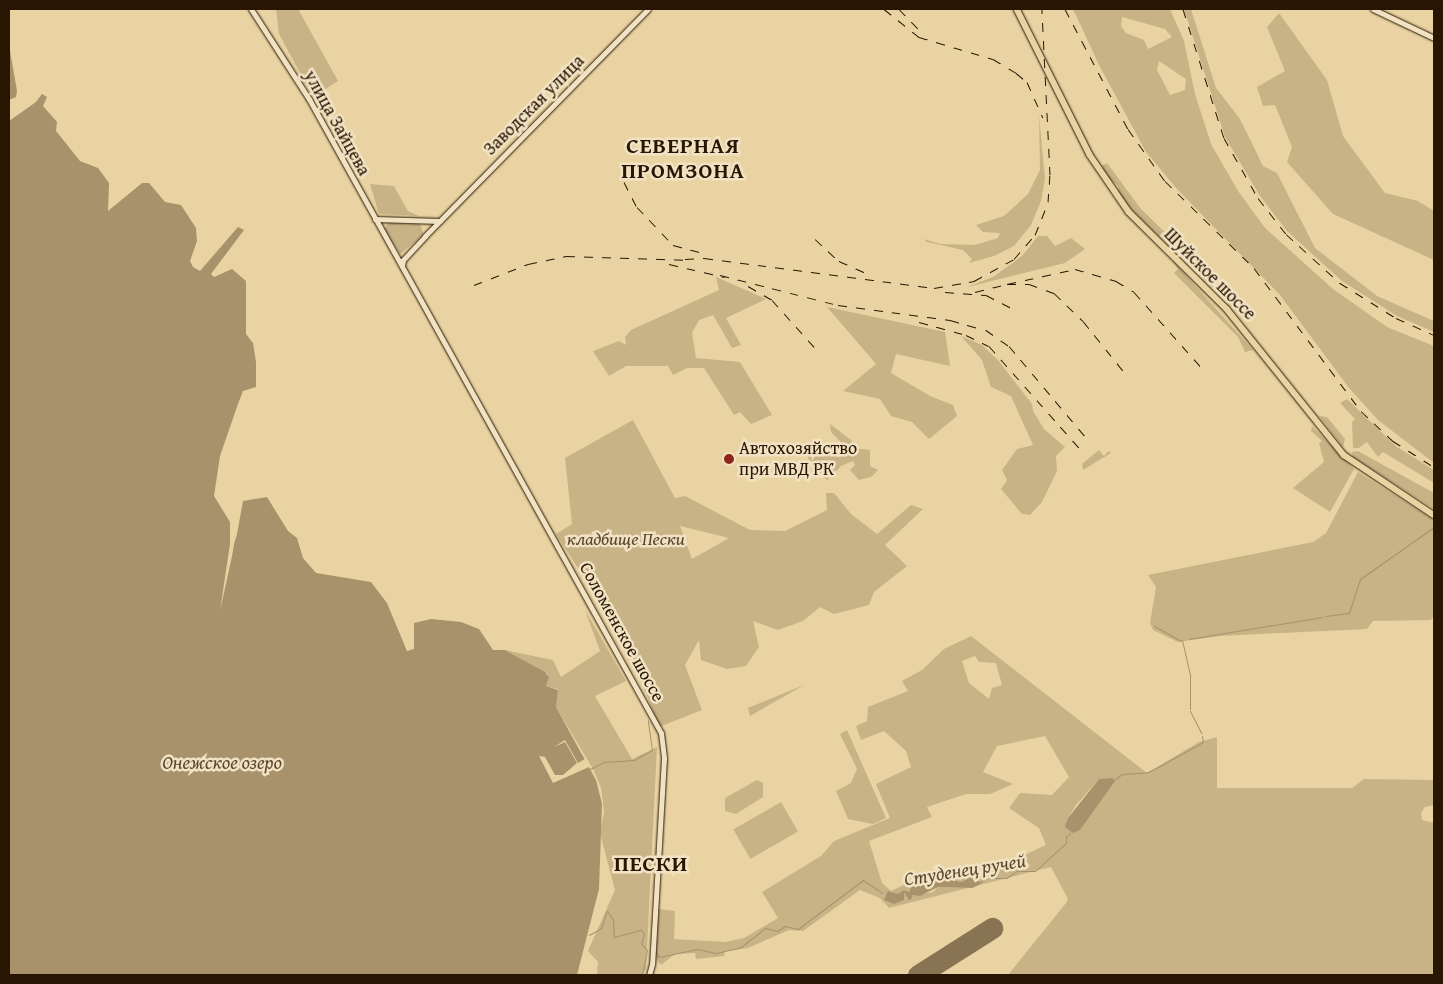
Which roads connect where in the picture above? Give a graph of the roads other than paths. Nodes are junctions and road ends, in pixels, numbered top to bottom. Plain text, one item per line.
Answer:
1 (251, 9) edge
2 (648, 9) edge
3 (1017, 9) edge
4 (1373, 9) edge
5 (1434, 38) edge
6 (375, 219) junction
7 (388, 220) junction
8 (440, 220) junction
9 (422, 222) junction
10 (381, 230) junction
11 (425, 236) junction
12 (394, 254) junction
13 (406, 256) junction
14 (402, 267) junction
15 (1434, 515) edge
16 (649, 975) edge

1 - 6 main road, улица Зайцева
2 - 8 main road, Заводская улица
3 - 15 main road, Шуйское шоссе
4 - 5 main road
6 - 7 main road
6 - 10 main road, улица Зайцева
7 - 9 main road
7 - 10 main road
8 - 9 main road
8 - 11 main road, Заводская улица
9 - 11 main road
10 - 12 main road, улица Зайцева
11 - 13 main road, Заводская улица
12 - 13 main road
12 - 14 main road, Соломенское шоссе
13 - 14 main road
14 - 16 main road, Соломенское шоссе

